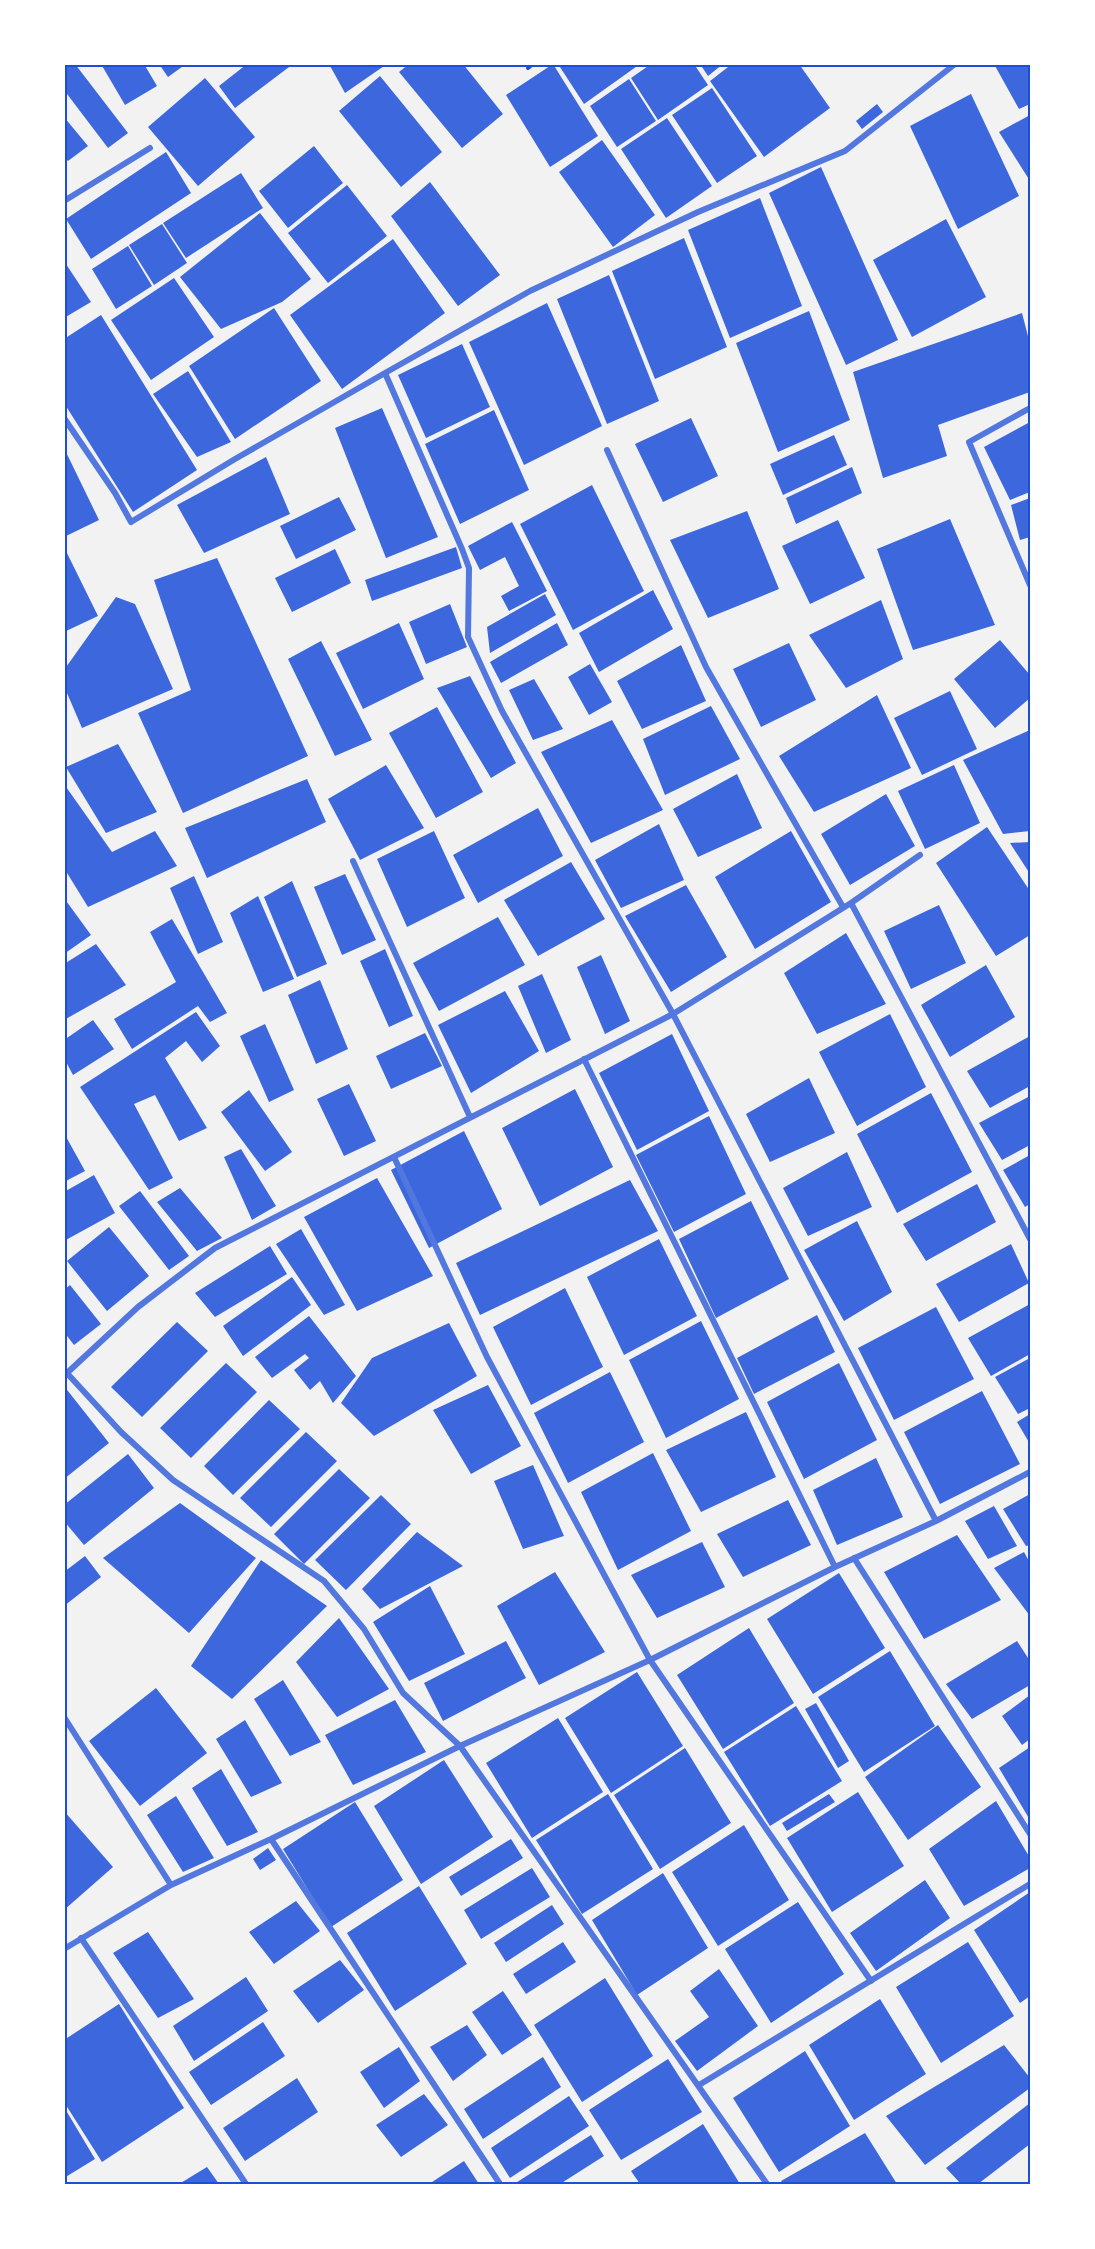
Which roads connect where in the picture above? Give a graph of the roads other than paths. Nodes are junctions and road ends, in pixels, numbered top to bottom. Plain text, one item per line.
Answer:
1 (955, 64) edge
2 (150, 148) dead end
3 (64, 201) edge
4 (385, 373) junction
5 (1030, 408) edge
6 (64, 417) edge
7 (607, 450) dead end
8 (1030, 585) edge
9 (920, 855) dead end
10 (353, 861) dead end
11 (850, 903) junction
12 (843, 907) junction
13 (673, 1014) junction
14 (584, 1059) junction
15 (470, 1117) junction
16 (394, 1157) junction
17 (1030, 1239) edge
18 (66, 1372) edge
19 (1030, 1472) edge
20 (936, 1521) junction
21 (854, 1558) junction
22 (835, 1567) junction
23 (650, 1660) junction
24 (64, 1717) edge
25 (460, 1746) junction
26 (1030, 1834) edge
27 (271, 1839) junction
28 (1030, 1884) edge
29 (171, 1885) junction
30 (81, 1938) junction
31 (64, 1949) edge
32 (871, 1980) junction
33 (699, 2085) junction
34 (246, 2184) edge
35 (500, 2184) edge
36 (767, 2184) edge

1 - 4 street
2 - 3 street
4 - 6 street
4 - 13 street
5 - 8 street
7 - 12 street
9 - 11 street
10 - 15 street
11 - 12 street
11 - 17 street
12 - 13 street
13 - 14 street
13 - 20 street
14 - 15 street
14 - 22 street
15 - 16 street
16 - 18 street
16 - 23 street
18 - 25 street
19 - 20 street
20 - 21 street
21 - 22 street
21 - 26 street
22 - 23 street
23 - 25 street
23 - 32 street
24 - 29 street
25 - 27 street
25 - 33 street
27 - 29 street
27 - 35 street
28 - 32 street
29 - 30 street
30 - 31 street
30 - 34 street
32 - 33 street
33 - 36 street

